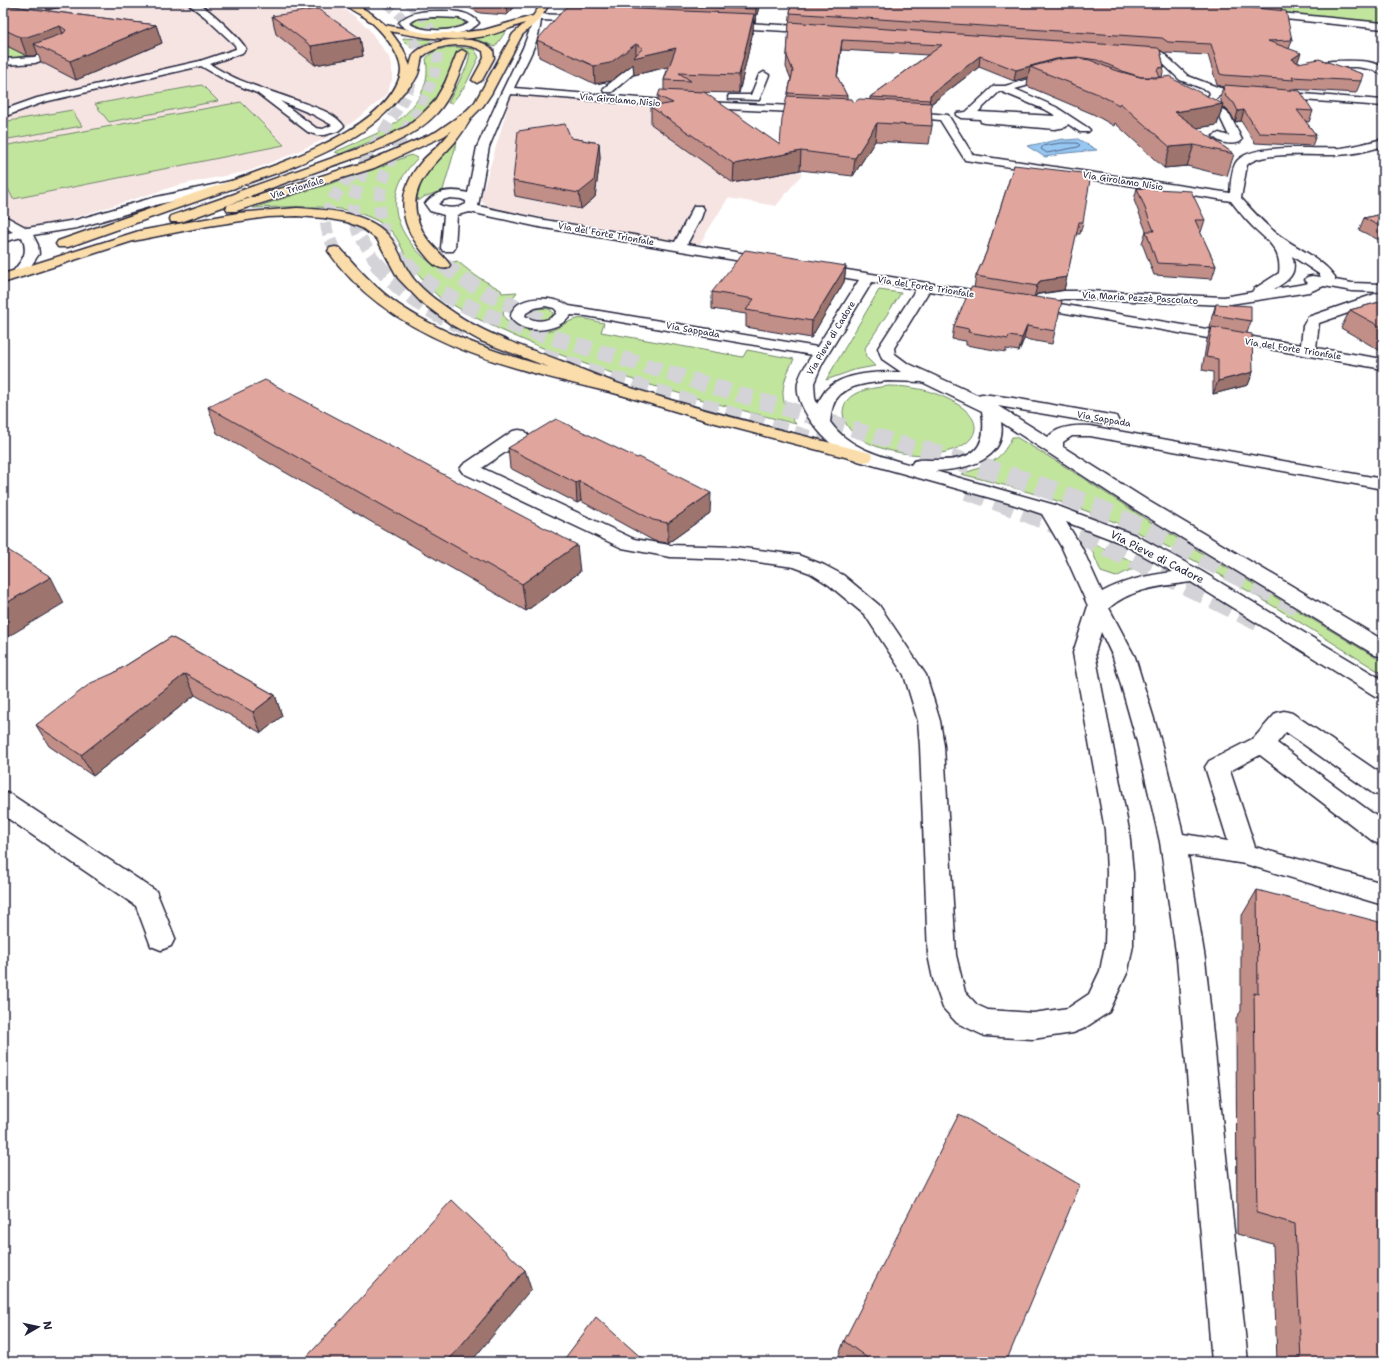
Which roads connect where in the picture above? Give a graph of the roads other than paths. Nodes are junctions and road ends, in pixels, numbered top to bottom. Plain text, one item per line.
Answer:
1 (348, 3) edge
2 (546, 3) edge
3 (186, 6) edge
4 (438, 6) dead end
5 (1253, 13) edge
6 (452, 15) junction
7 (537, 17) junction
8 (600, 20) edge
9 (711, 24) edge
10 (380, 25) junction
11 (1383, 26) edge
12 (411, 28) junction
13 (825, 30) edge
14 (455, 31) junction
15 (466, 35) junction
16 (66, 48) edge
17 (1121, 51) edge
18 (462, 53) dead end
19 (3, 62) edge
20 (203, 63) junction
21 (637, 66) edge
22 (1295, 70) edge
23 (1383, 72) edge
24 (1070, 73) edge
25 (764, 75) dead end
26 (1013, 77) edge
27 (1174, 81) edge
28 (1002, 88) junction
29 (471, 90) dead end
30 (608, 90) junction
31 (261, 91) junction
32 (400, 91) junction
33 (542, 93) junction
34 (506, 96) junction
35 (1196, 100) edge
36 (1383, 103) edge
37 (3, 104) edge
38 (1211, 104) junction
39 (25, 105) junction
40 (564, 106) dead end
41 (828, 110) edge
42 (455, 111) dead end
43 (3, 114) edge
44 (469, 114) junction
45 (890, 114) edge
46 (969, 115) junction
47 (985, 116) junction
48 (944, 117) junction
49 (1084, 130) dead end
50 (1219, 136) dead end
51 (1383, 142) edge
52 (237, 190) junction
53 (1235, 198) junction
54 (471, 204) junction
55 (698, 209) dead end
56 (450, 212) junction
57 (3, 220) edge
58 (26, 232) junction
59 (1273, 237) junction
60 (3, 238) edge
61 (125, 239) junction
62 (679, 247) junction
63 (448, 248) dead end
64 (42, 251) junction
65 (335, 251) tunnel mouth
66 (10, 262) dead end
67 (785, 264) edge
68 (443, 265) tunnel mouth
69 (800, 267) edge
70 (1287, 271) junction
71 (19, 273) junction
72 (868, 277) junction
73 (1383, 277) edge
74 (3, 279) edge
75 (1328, 279) junction
76 (925, 287) junction
77 (1383, 288) edge
78 (1252, 296) junction
79 (1383, 296) edge
80 (1021, 302) junction
81 (1352, 307) junction
82 (565, 310) tunnel mouth
83 (822, 352) junction
84 (1308, 352) junction
85 (1383, 364) edge
86 (927, 379) junction
87 (622, 390) junction
88 (973, 398) junction
89 (990, 408) junction
90 (822, 421) junction
91 (519, 435) dead end
92 (1055, 449) junction
93 (1229, 456) junction
94 (864, 458) junction
95 (1383, 484) edge
96 (1048, 509) junction
97 (1194, 575) junction
98 (1098, 606) junction
99 (1383, 650) edge
100 (1383, 690) edge
101 (1262, 744) junction
102 (1383, 787) edge
103 (3, 802) edge
104 (1383, 835) edge
105 (1173, 842) junction
106 (1245, 854) junction
107 (1383, 894) edge
108 (161, 938) dead end
109 (1230, 1362) edge

1 - 10 main road
2 - 7 main road, Via Trionfale
3 - 20 street
4 - 6 street
5 - 11 street
6 - 12 street
6 - 14 street
7 - 8 street
7 - 15 main road
7 - 34 street, Via Trionfale
7 - 44 main road, Via Trionfale
9 - 13 street
10 - 12 street
10 - 15 main road
10 - 32 main road
12 - 14 street
14 - 15 street
16 - 19 street
17 - 36 street
18 - 52 main road
20 - 31 street
20 - 39 street
21 - 30 street
22 - 23 street
24 - 28 street
25 - 30 street
26 - 28 street
27 - 38 street
28 - 46 street
28 - 49 street
29 - 32 main road
30 - 33 street
31 - 31 street
32 - 52 main road
33 - 34 street, Via Girolamo Nisio
33 - 41 street, Via Girolamo Nisio
34 - 40 street
34 - 54 street, Via Trionfale
35 - 38 street
37 - 39 street
38 - 50 street
39 - 43 street
42 - 52 main road
44 - 61 main road, Via Trionfale
44 - 68 main road
45 - 48 street
46 - 47 street
46 - 48 street
47 - 47 street
48 - 53 street, Via Girolamo Nisio
51 - 53 street
52 - 58 street
52 - 61 main road
52 - 64 main road
53 - 59 street
54 - 56 street
54 - 56 street
54 - 62 street, Via del Forte Trionfale
55 - 62 street
56 - 63 street
57 - 58 street
58 - 60 street
58 - 64 street
59 - 70 street
59 - 75 street
61 - 71 main road, Via Trionfale
61 - 87 main road
62 - 67 street, Via del Forte Trionfale
64 - 66 main road
64 - 71 street
65 - 87 main road
69 - 72 street, Via del Forte Trionfale
70 - 75 street
70 - 78 street, Via Maria Pezzè Pascolato
71 - 74 main road, Via Trionfale
72 - 76 street, Via del Forte Trionfale
72 - 83 street, Via Pieve di Cadore
73 - 75 street
75 - 77 street
75 - 78 street, Via Maria Pezzè Pascolato
75 - 81 street
76 - 80 street, Via del Forte Trionfale
76 - 86 street
78 - 80 street, Via Maria Pezzè Pascolato
79 - 81 street
80 - 84 street, Via del Forte Trionfale
81 - 84 street
82 - 83 street, Via Sappada
83 - 90 street, Via Pieve di Cadore
84 - 85 street, Via del Forte Trionfale
86 - 88 street
86 - 90 street
87 - 94 main road
88 - 89 street
88 - 93 street, Via Sappada
89 - 92 street
89 - 94 street, Via Pieve di Cadore
90 - 94 street, Via Pieve di Cadore
91 - 98 street
92 - 93 street, Via Sappada
92 - 99 street
93 - 95 street, Via Sappada
94 - 96 street, Via Pieve di Cadore
96 - 97 street, Via Pieve di Cadore
96 - 98 street
97 - 98 street
97 - 100 street, Via Pieve di Cadore
98 - 105 street
101 - 102 street
101 - 104 street
101 - 106 street
103 - 108 street
105 - 106 street
105 - 109 street
106 - 107 street

